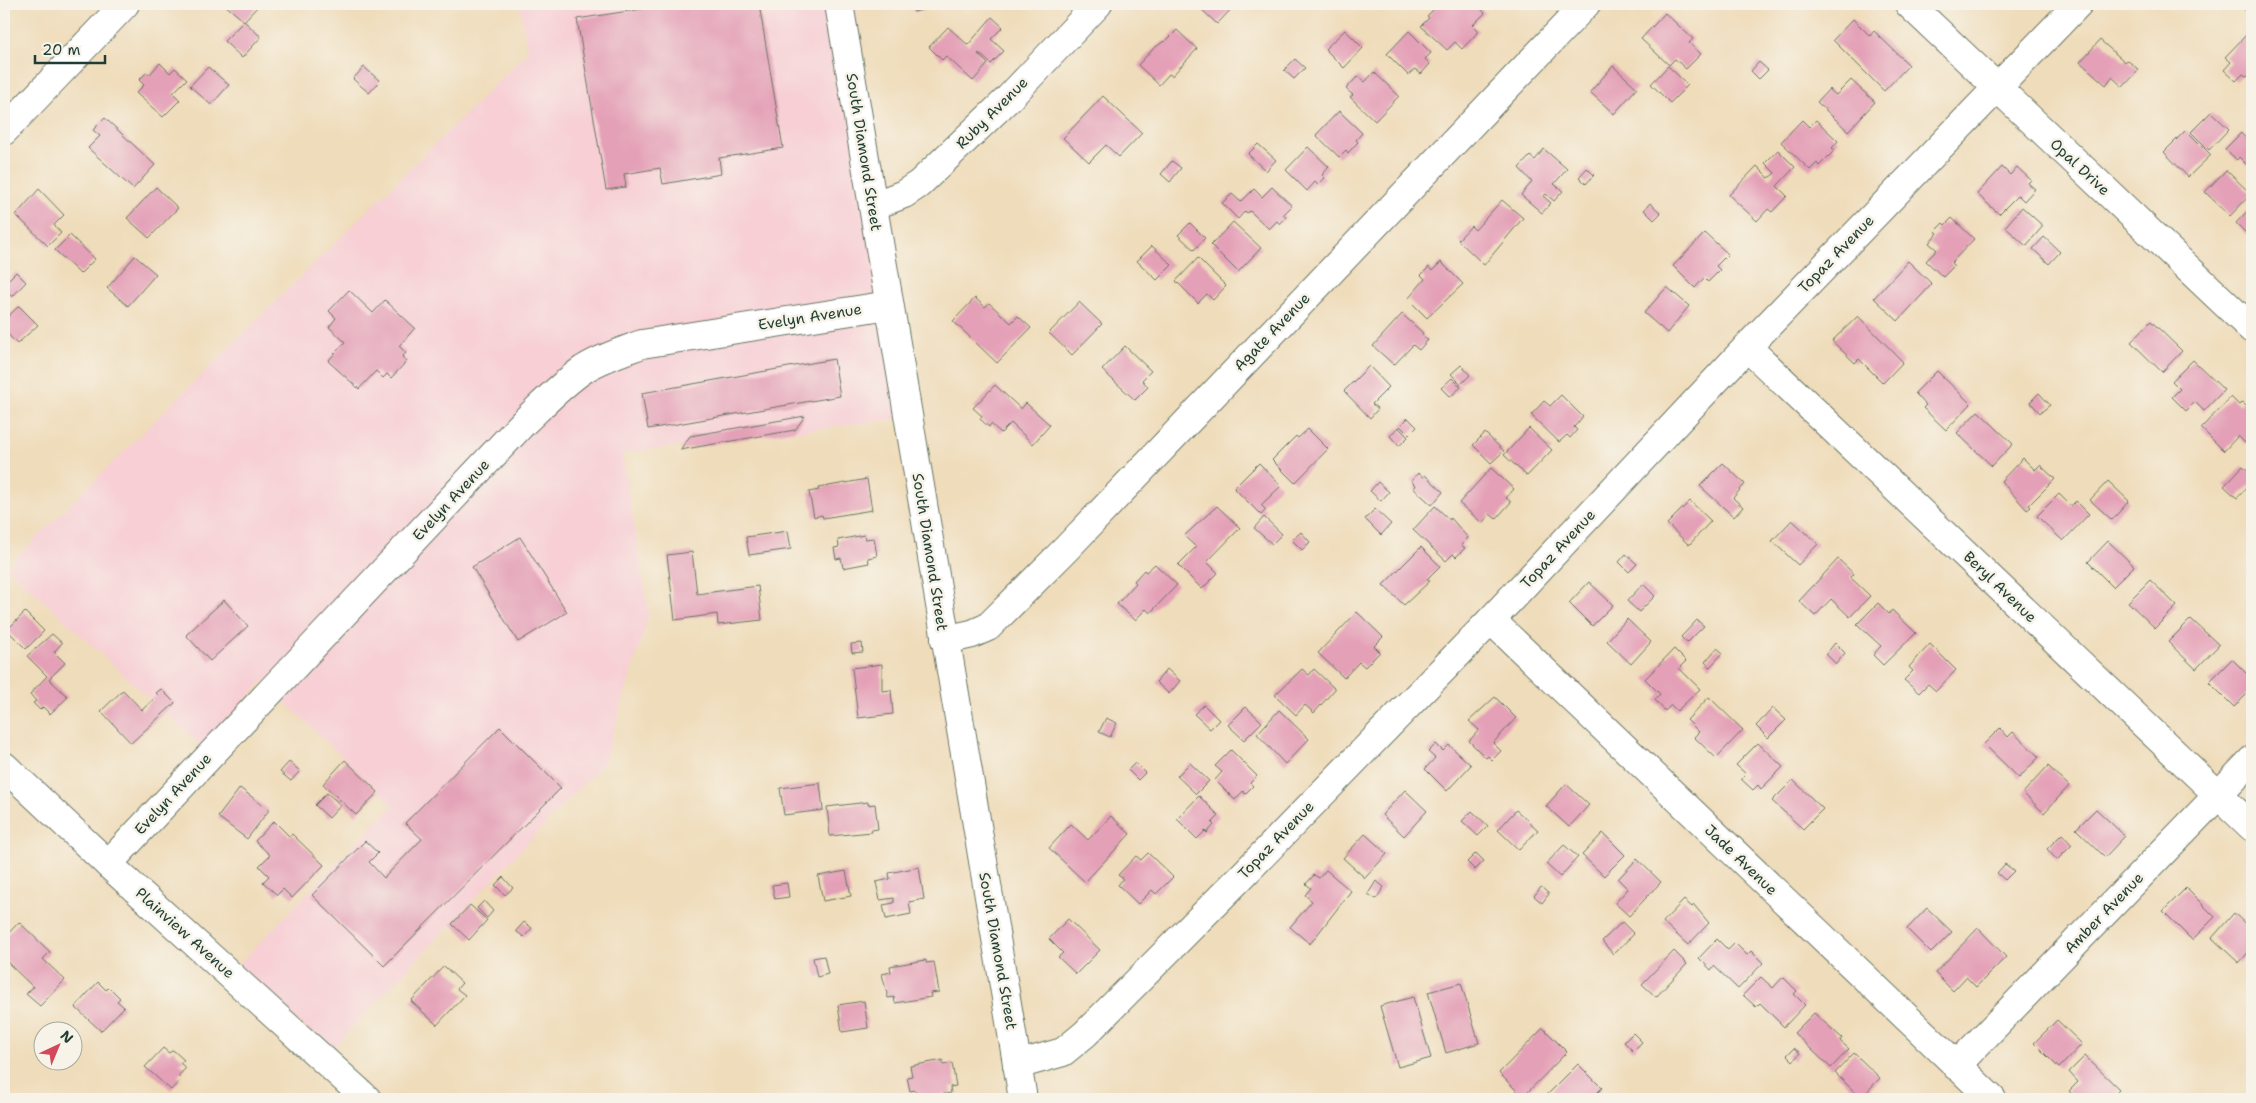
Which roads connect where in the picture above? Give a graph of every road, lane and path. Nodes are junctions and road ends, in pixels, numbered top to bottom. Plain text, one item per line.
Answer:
1 (124, 4) edge
2 (840, 4) edge
3 (1098, 4) edge
4 (1586, 4) edge
5 (1909, 4) edge
6 (2078, 4) edge
7 (1995, 88) junction
8 (4, 130) edge
9 (873, 206) junction
10 (890, 305) junction
11 (2252, 330) edge
12 (1747, 347) junction
13 (1491, 620) junction
14 (945, 640) junction
15 (2252, 760) edge
16 (4, 766) edge
17 (2219, 795) junction
18 (2252, 827) edge
19 (108, 864) junction
20 (1017, 1065) junction
21 (1956, 1066) junction
22 (368, 1099) edge
23 (1023, 1099) edge
24 (1992, 1099) edge

1 - 8 street
2 - 9 street, South Diamond Street
3 - 9 street, Ruby Avenue
4 - 14 street, Agate Avenue
5 - 7 street, Opal Drive
6 - 7 street, Topaz Avenue
7 - 11 street, Opal Drive
7 - 12 street, Topaz Avenue
9 - 10 street, South Diamond Street
10 - 14 street, South Diamond Street
10 - 19 street, Evelyn Avenue
12 - 13 street, Topaz Avenue
12 - 17 street, Beryl Avenue
13 - 20 street, Topaz Avenue
13 - 21 street, Jade Avenue
14 - 20 street, South Diamond Street
15 - 17 street, Amber Avenue
16 - 19 street, Plainview Avenue
17 - 18 street, Beryl Avenue
17 - 21 street, Amber Avenue
19 - 22 street, Plainview Avenue
20 - 23 street, South Diamond Street
21 - 24 street, Jade Avenue

